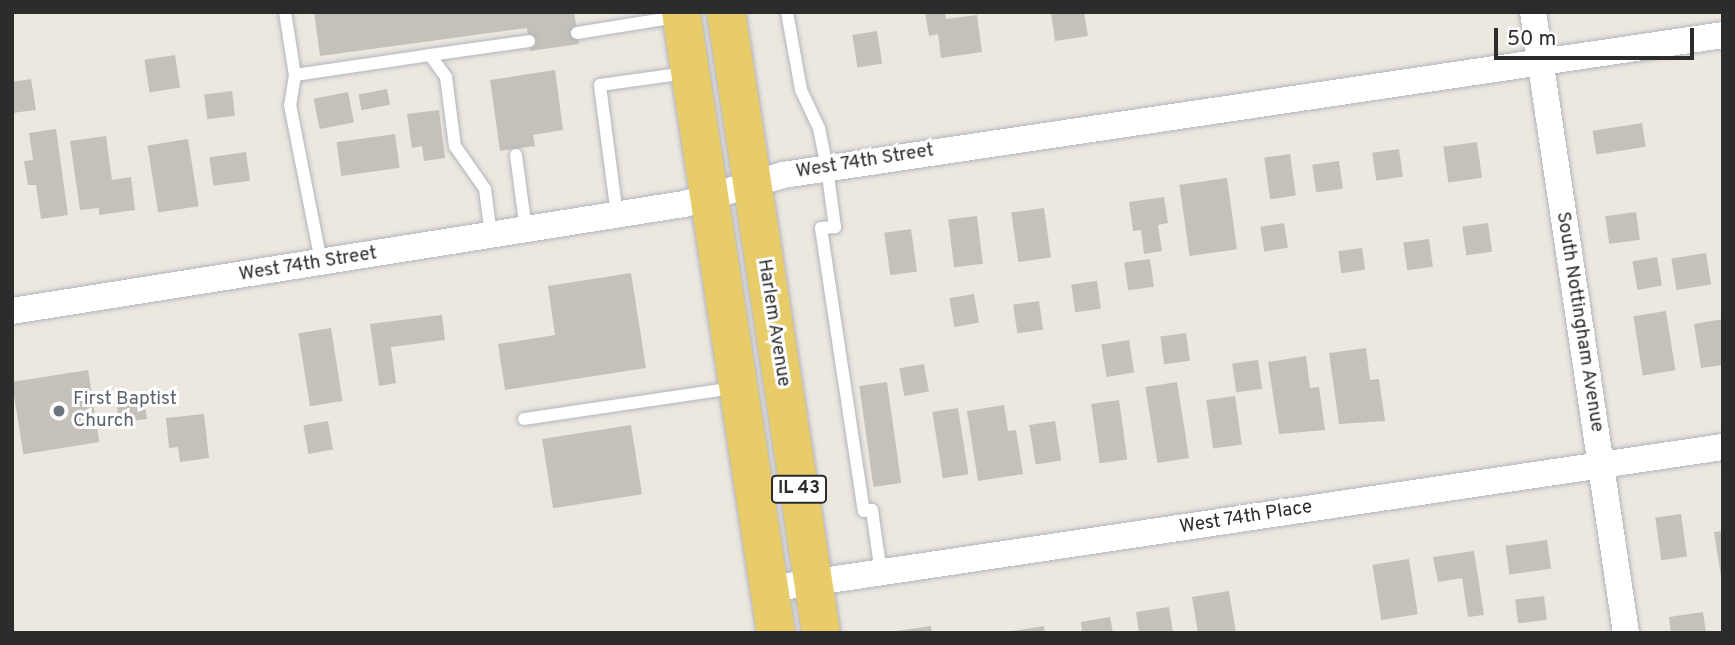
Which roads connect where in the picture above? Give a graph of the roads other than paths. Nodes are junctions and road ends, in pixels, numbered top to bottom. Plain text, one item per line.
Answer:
1 (285, 12) edge
2 (726, 12) edge
3 (787, 12) edge
4 (1533, 12) edge
5 (681, 14) edge
6 (577, 33) dead end
7 (1723, 35) edge
8 (529, 41) dead end
9 (430, 55) junction
10 (1540, 62) junction
11 (690, 73) junction
12 (295, 75) junction
13 (516, 155) dead end
14 (827, 168) junction
15 (752, 185) junction
16 (709, 198) junction
17 (617, 215) junction
18 (526, 230) junction
19 (491, 236) junction
20 (321, 263) junction
21 (12, 311) edge
22 (738, 387) junction
23 (524, 419) dead end
24 (1723, 447) edge
25 (1601, 465) junction
26 (881, 573) junction
27 (813, 583) junction
28 (769, 589) junction
29 (776, 633) edge
30 (821, 633) edge
31 (1626, 633) edge

1 - 12 lane
2 - 15 main road, Harlem Avenue / IL 43
3 - 14 lane
4 - 10 street, South Nottingham Avenue
5 - 6 lane
5 - 11 main road, IL 43
7 - 10 street, West 74th Street
8 - 9 lane
9 - 12 lane
9 - 19 lane
10 - 14 street, West 74th Street
10 - 25 street, South Nottingham Avenue
11 - 16 main road, IL 43
11 - 17 lane
12 - 20 lane
13 - 18 lane
14 - 15 street, West 74th Street
14 - 26 lane
15 - 16 street, West 74th Street
15 - 27 main road, Harlem Avenue / IL 43
16 - 17 street, West 74th Street
16 - 22 main road, IL 43
17 - 18 street, West 74th Street
18 - 19 street, West 74th Street
19 - 20 street, West 74th Street
20 - 21 street, West 74th Street
22 - 23 lane
22 - 28 main road, IL 43
24 - 25 street, West 74th Place
25 - 26 street, West 74th Place
25 - 31 street, South Nottingham Avenue
26 - 27 street, West 74th Place
27 - 28 street, West 74th Place
27 - 30 main road, Harlem Avenue / IL 43
28 - 29 main road, IL 43

